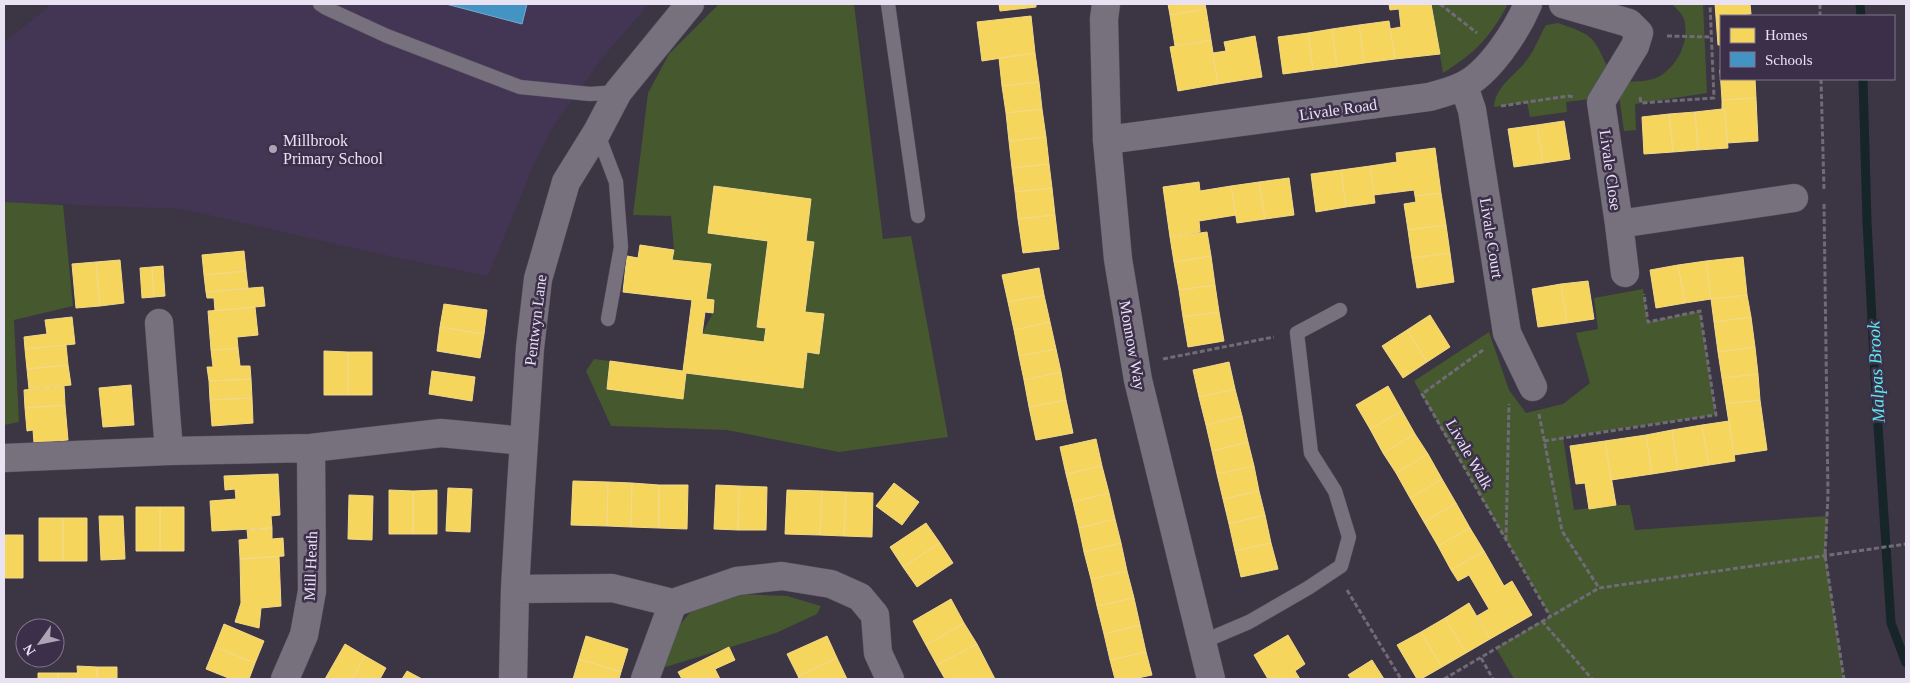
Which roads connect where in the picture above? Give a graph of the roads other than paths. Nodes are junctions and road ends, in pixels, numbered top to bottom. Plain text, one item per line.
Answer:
1 (320, 4) edge
2 (690, 4) edge
3 (888, 4) edge
4 (1106, 4) edge
5 (1528, 4) edge
6 (1563, 4) edge
7 (618, 92) junction
8 (1468, 98) junction
9 (597, 132) junction
10 (1107, 140) junction
11 (1794, 198) dead end
12 (918, 216) dead end
13 (1619, 224) junction
14 (1625, 274) road end
15 (1340, 310) dead end
16 (608, 319) dead end
17 (159, 323) dead end
18 (1533, 387) road end
19 (524, 441) junction
20 (311, 448) junction
21 (169, 451) junction
22 (4, 458) edge
23 (515, 589) junction
24 (673, 603) junction
25 (1202, 642) junction
26 (646, 678) edge
27 (285, 679) edge
28 (513, 679) edge
29 (890, 679) edge
30 (1211, 679) edge

1 - 7 lane
2 - 7 street, Pentwyn Lane
3 - 12 lane
4 - 10 street, Monnow Way
5 - 8 street, Livale Road
6 - 13 street, Livale Close
7 - 9 street, Pentwyn Lane
8 - 10 street, Livale Road
8 - 18 street, Livale Court
9 - 16 lane
9 - 19 street, Pentwyn Lane
10 - 25 street, Monnow Way
11 - 13 street, Livale Close
13 - 14 street
15 - 25 lane
17 - 21 street
19 - 20 street
19 - 23 street, Pentwyn Lane
20 - 21 street
20 - 27 street, Mill Heath
21 - 22 street
23 - 24 street
23 - 28 street, Pentwyn Lane
24 - 26 street
24 - 29 street
25 - 30 street, Monnow Way

